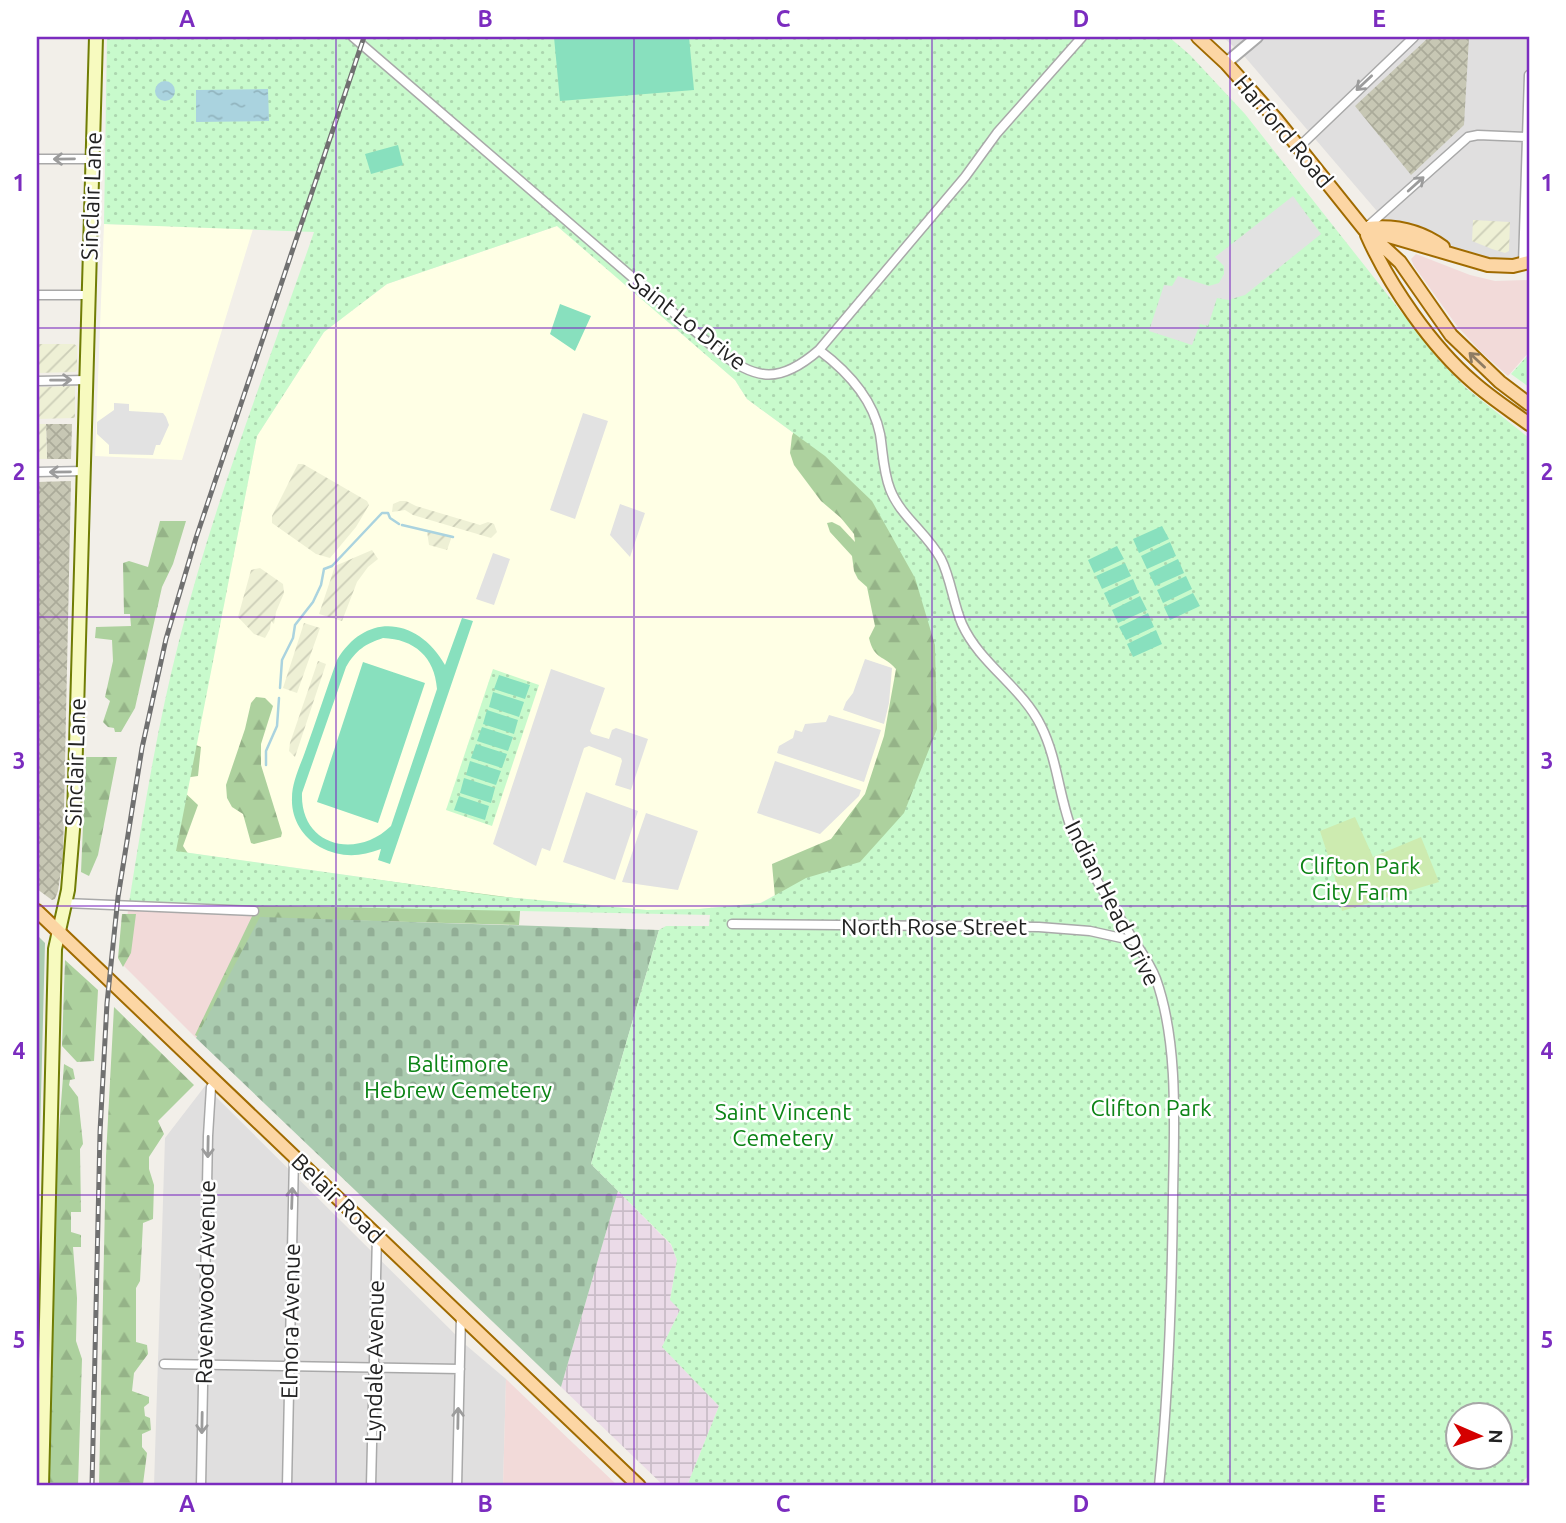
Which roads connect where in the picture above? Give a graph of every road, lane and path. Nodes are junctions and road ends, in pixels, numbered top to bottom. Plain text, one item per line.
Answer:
1 (96, 37) edge
2 (354, 37) edge
3 (1082, 37) edge
4 (1198, 37) edge
5 (1257, 37) edge
6 (1414, 37) edge
7 (1226, 63) junction
8 (1529, 75) edge
9 (1527, 137) junction
10 (1299, 147) junction
11 (37, 159) edge
12 (92, 159) junction
13 (1364, 229) junction
14 (1424, 247) junction
15 (1450, 253) junction
16 (1400, 262) junction
17 (1526, 263) edge
18 (37, 295) edge
19 (88, 295) junction
20 (819, 350) junction
21 (86, 380) junction
22 (37, 381) edge
23 (1529, 404) edge
24 (1529, 424) edge
25 (83, 471) junction
26 (37, 472) edge
27 (65, 903) junction
28 (37, 911) edge
29 (254, 911) dead end
30 (732, 924) dead end
31 (58, 931) junction
32 (1135, 941) junction
33 (216, 1081) junction
34 (294, 1155) junction
35 (377, 1235) junction
36 (461, 1314) junction
37 (164, 1364) dead end
38 (203, 1365) junction
39 (290, 1366) junction
40 (374, 1367) junction
41 (460, 1369) junction
42 (42, 1486) edge
43 (201, 1486) edge
44 (287, 1486) edge
45 (371, 1486) edge
46 (457, 1486) edge
47 (639, 1486) edge
48 (1158, 1486) edge

1 - 12 main road, Sinclair Lane
2 - 20 street, Saint Lo Drive
3 - 20 street, Saint Lo Drive
4 - 7 main road, Harford Road
5 - 7 street
6 -> 10 street
7 - 10 main road, Harford Road
8 - 9 street
13 -> 9 street
9 - 17 street
10 - 13 main road, Harford Road
12 -> 11 street
12 - 19 main road, Sinclair Lane
13 - 14 main road
13 - 15 main road
13 - 16 main road, Harford Road
13 - 24 main road, Harford Road
14 - 15 main road
14 - 16 main road
15 - 17 main road
23 -> 16 main road, Harford Road
18 - 19 street
19 - 21 main road, Sinclair Lane
20 - 32 street, Indian Head Drive
22 -> 21 street
21 - 25 main road, Sinclair Lane
25 -> 26 street
25 - 27 main road, Sinclair Lane
27 - 29 street
27 - 31 main road, Sinclair Lane
28 - 31 main road, Belair Road
30 - 32 street, North Rose Street
31 - 33 main road, Belair Road
31 - 42 main road, Sinclair Lane
32 - 48 street, Indian Head Drive
33 - 34 main road, Belair Road
33 -> 38 street, Ravenwood Avenue
34 - 35 main road, Belair Road
39 -> 34 street, Elmora Avenue
35 - 36 main road, Belair Road
35 - 40 street, Lyndale Avenue
36 - 41 street
36 - 47 main road, Belair Road
37 - 38 street
38 - 39 street
38 -> 43 street, Ravenwood Avenue
39 - 40 street
39 - 44 street, Elmora Avenue
40 - 41 street
40 - 45 street, Lyndale Avenue
46 -> 41 street

